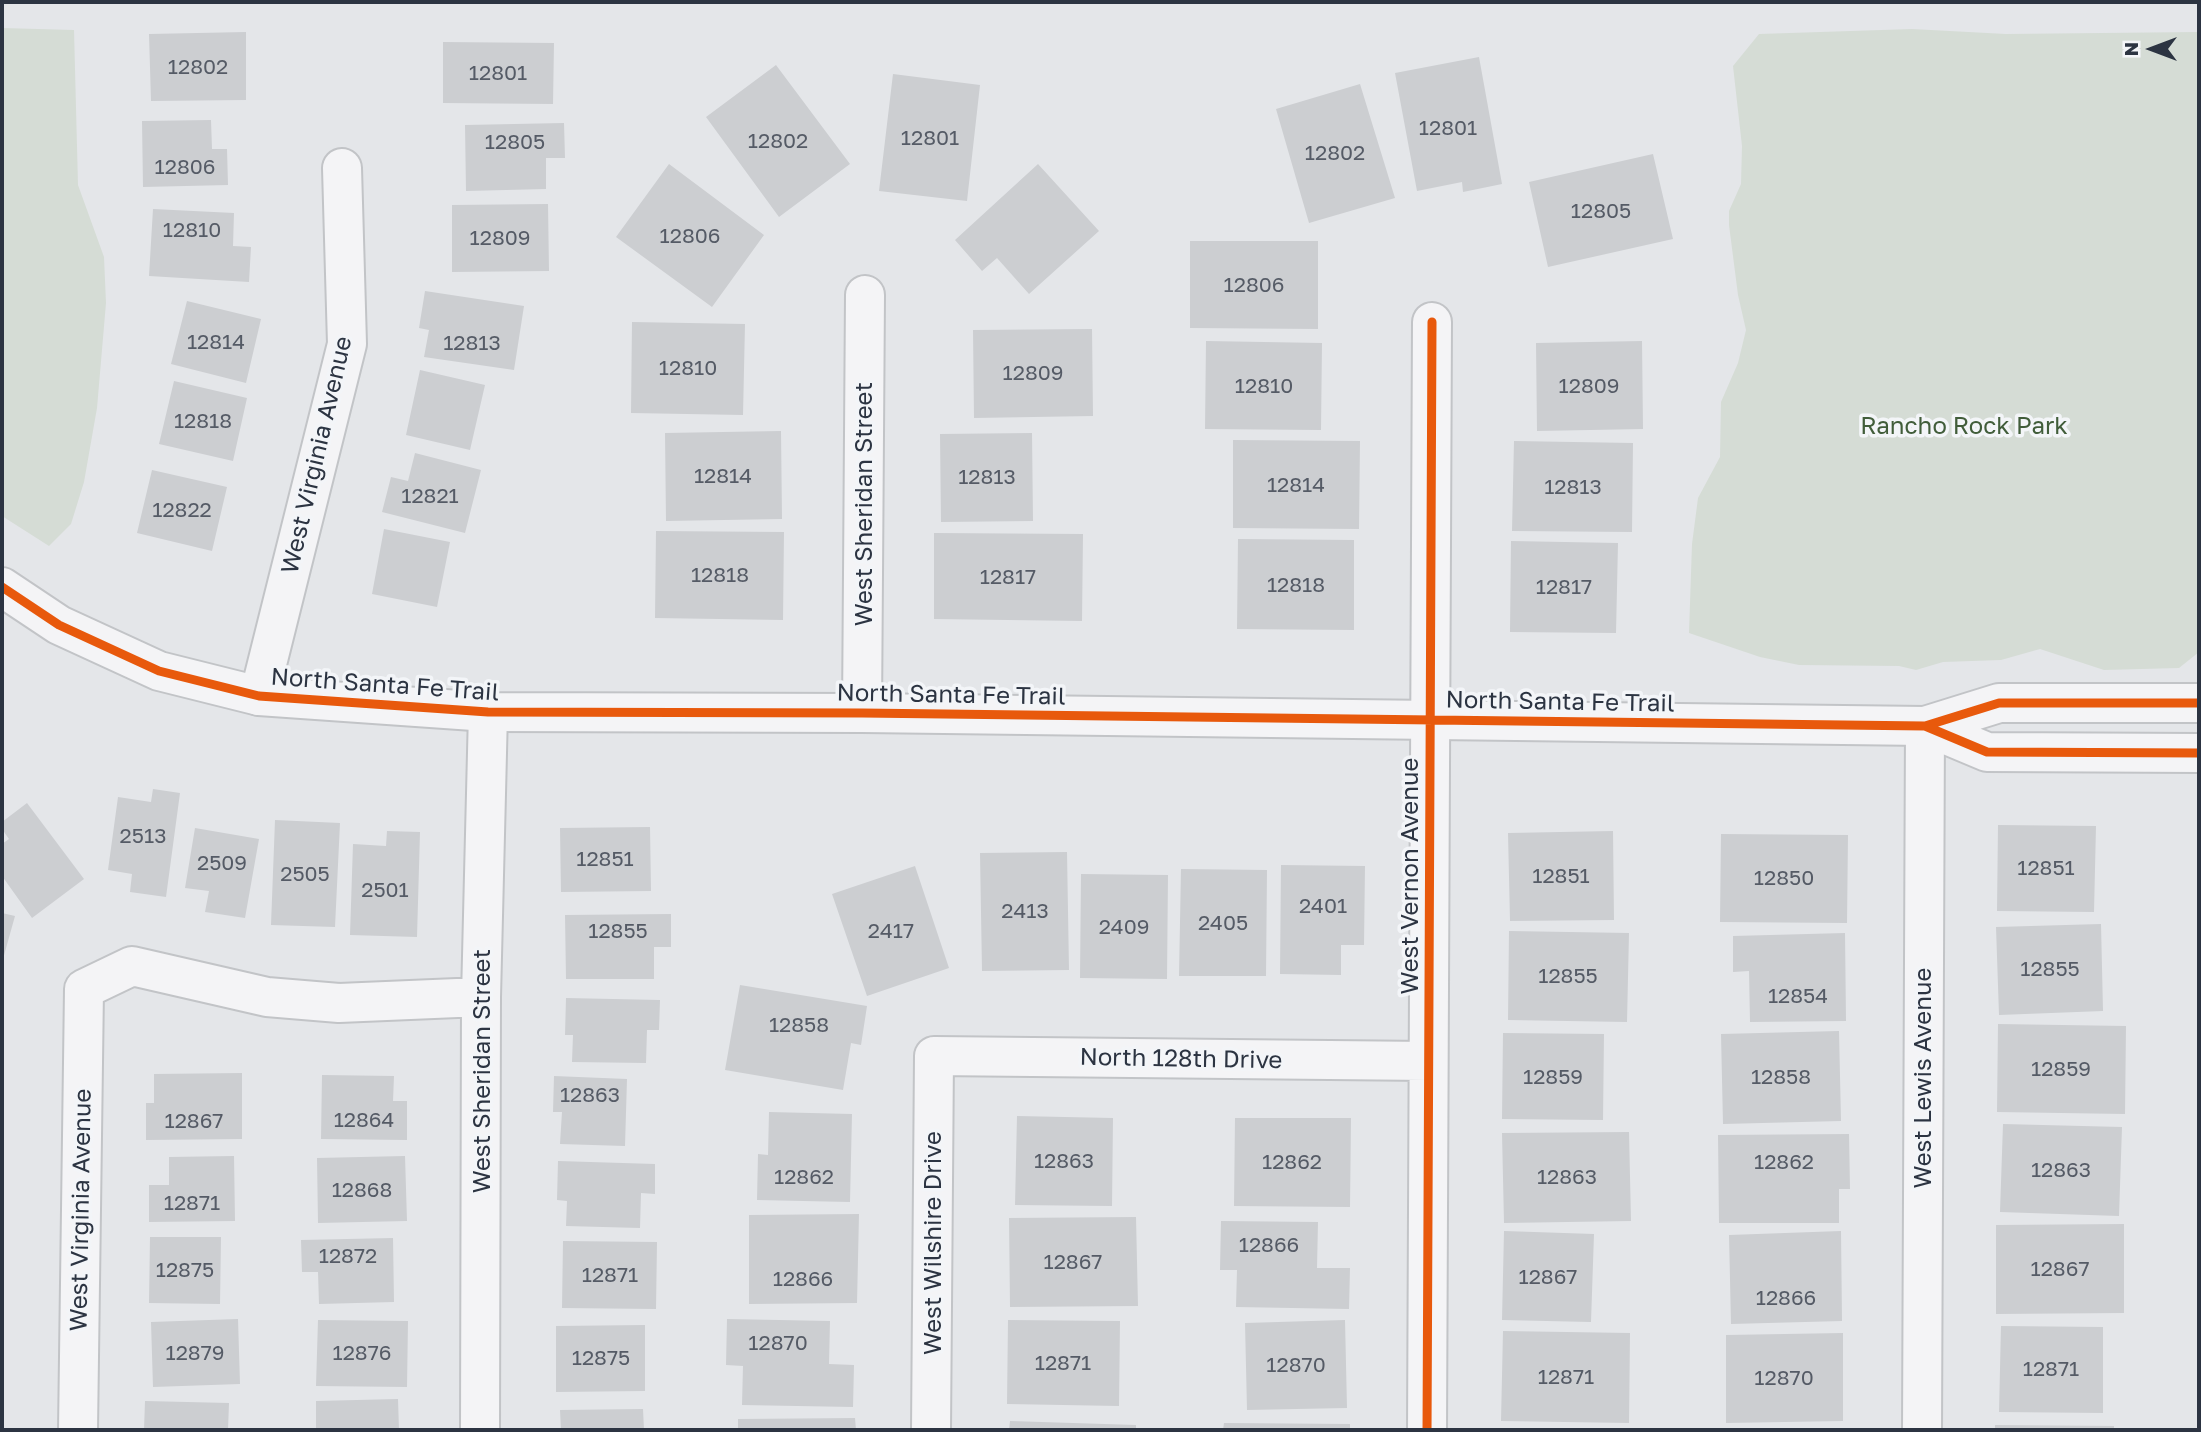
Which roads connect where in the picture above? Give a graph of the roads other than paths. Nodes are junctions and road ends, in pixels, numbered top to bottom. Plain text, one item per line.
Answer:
1 (342, 168) dead end
2 (865, 295) dead end
3 (1432, 322) dead end
4 (2, 587) edge
5 (258, 696) junction
6 (2199, 703) edge
7 (488, 712) junction
8 (862, 713) junction
9 (1430, 720) junction
10 (1924, 726) junction
11 (2199, 753) edge
12 (481, 997) junction
13 (934, 1056) joint
14 (1428, 1061) junction
15 (78, 1430) edge
16 (480, 1430) edge
17 (931, 1430) edge
18 (1427, 1430) edge
19 (1922, 1430) edge

1 - 5 street, West Virginia Avenue
2 - 8 street, West Sheridan Street
3 - 9 street, West Vernon Avenue
4 - 5 street, North Santa Fe Trail
5 - 7 street, North Santa Fe Trail
6 - 10 street, North Santa Fe Trail
7 - 8 street, North Santa Fe Trail
7 - 12 street, West Sheridan Street
8 - 9 street, North Santa Fe Trail
9 - 10 street, North Santa Fe Trail
9 - 14 street, West Vernon Avenue
10 - 11 street, North Santa Fe Trail
10 - 19 street, West Lewis Avenue
12 - 15 street, West Virginia Avenue
12 - 16 street, West Sheridan Street
13 - 14 street, North 128th Drive
13 - 17 street, West Wilshire Drive
14 - 18 street, West Vernon Avenue

